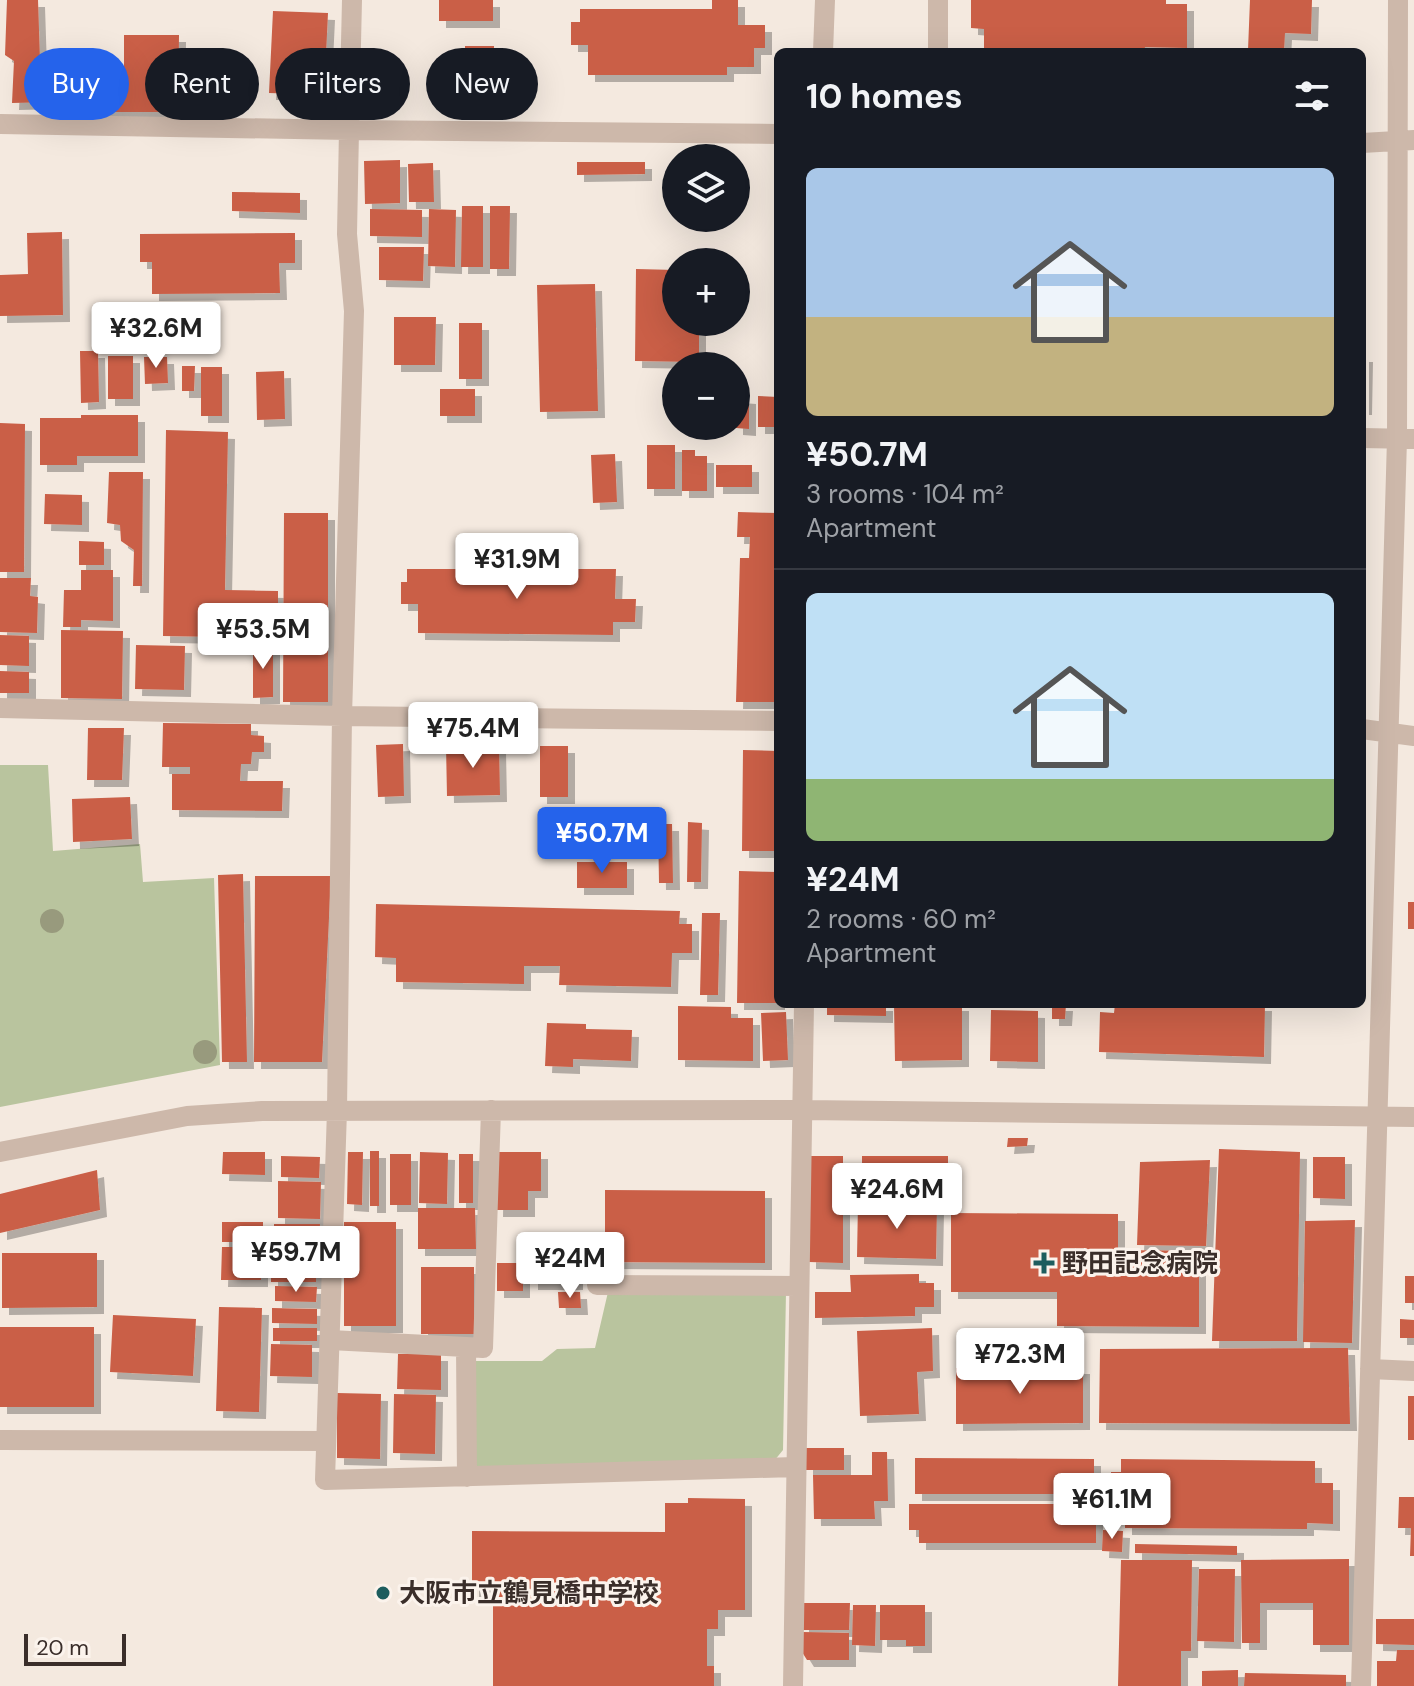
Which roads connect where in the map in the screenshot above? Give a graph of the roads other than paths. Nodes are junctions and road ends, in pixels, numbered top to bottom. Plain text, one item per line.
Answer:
1 (352, 0) edge
2 (825, 0) edge
3 (938, 0) edge
4 (1398, 0) edge
5 (823, 48) edge
6 (938, 48) edge
7 (0, 124) edge
8 (349, 130) junction
9 (774, 134) edge
10 (1406, 140) edge
11 (1366, 143) edge
12 (1366, 438) edge
13 (1406, 439) edge
14 (0, 708) edge
15 (342, 716) junction
16 (774, 721) edge
17 (1366, 730) edge
18 (1390, 734) junction
19 (1414, 736) edge
20 (804, 1008) edge
21 (337, 1110) junction
22 (491, 1110) junction
23 (804, 1110) junction
24 (1379, 1116) junction
25 (1414, 1117) edge
26 (0, 1152) edge
27 (597, 1285) dead end
28 (798, 1286) junction
29 (330, 1340) junction
30 (466, 1347) junction
31 (1370, 1369) junction
32 (1414, 1371) edge
33 (0, 1440) edge
34 (326, 1441) junction
35 (795, 1467) junction
36 (467, 1477) junction
37 (793, 1686) edge
38 (1361, 1686) edge

1 - 8 street
2 - 5 street
3 - 6 street
4 - 10 street
7 - 8 street
8 - 9 street
8 - 15 street
10 - 11 street
10 - 13 street
12 - 13 street
13 - 18 street
14 - 15 street
15 - 16 street
15 - 21 street
17 - 18 street
18 - 19 street
18 - 24 street
20 - 23 street
21 - 22 street
21 - 26 street
21 - 29 street
22 - 23 street
22 - 30 street
23 - 24 street
23 - 28 street
24 - 25 street
24 - 31 street
27 - 28 street
28 - 35 street
29 - 30 street
29 - 34 street
30 - 36 street
31 - 32 street
31 - 38 street
33 - 34 street
34 - 36 street
35 - 36 street
35 - 37 street

